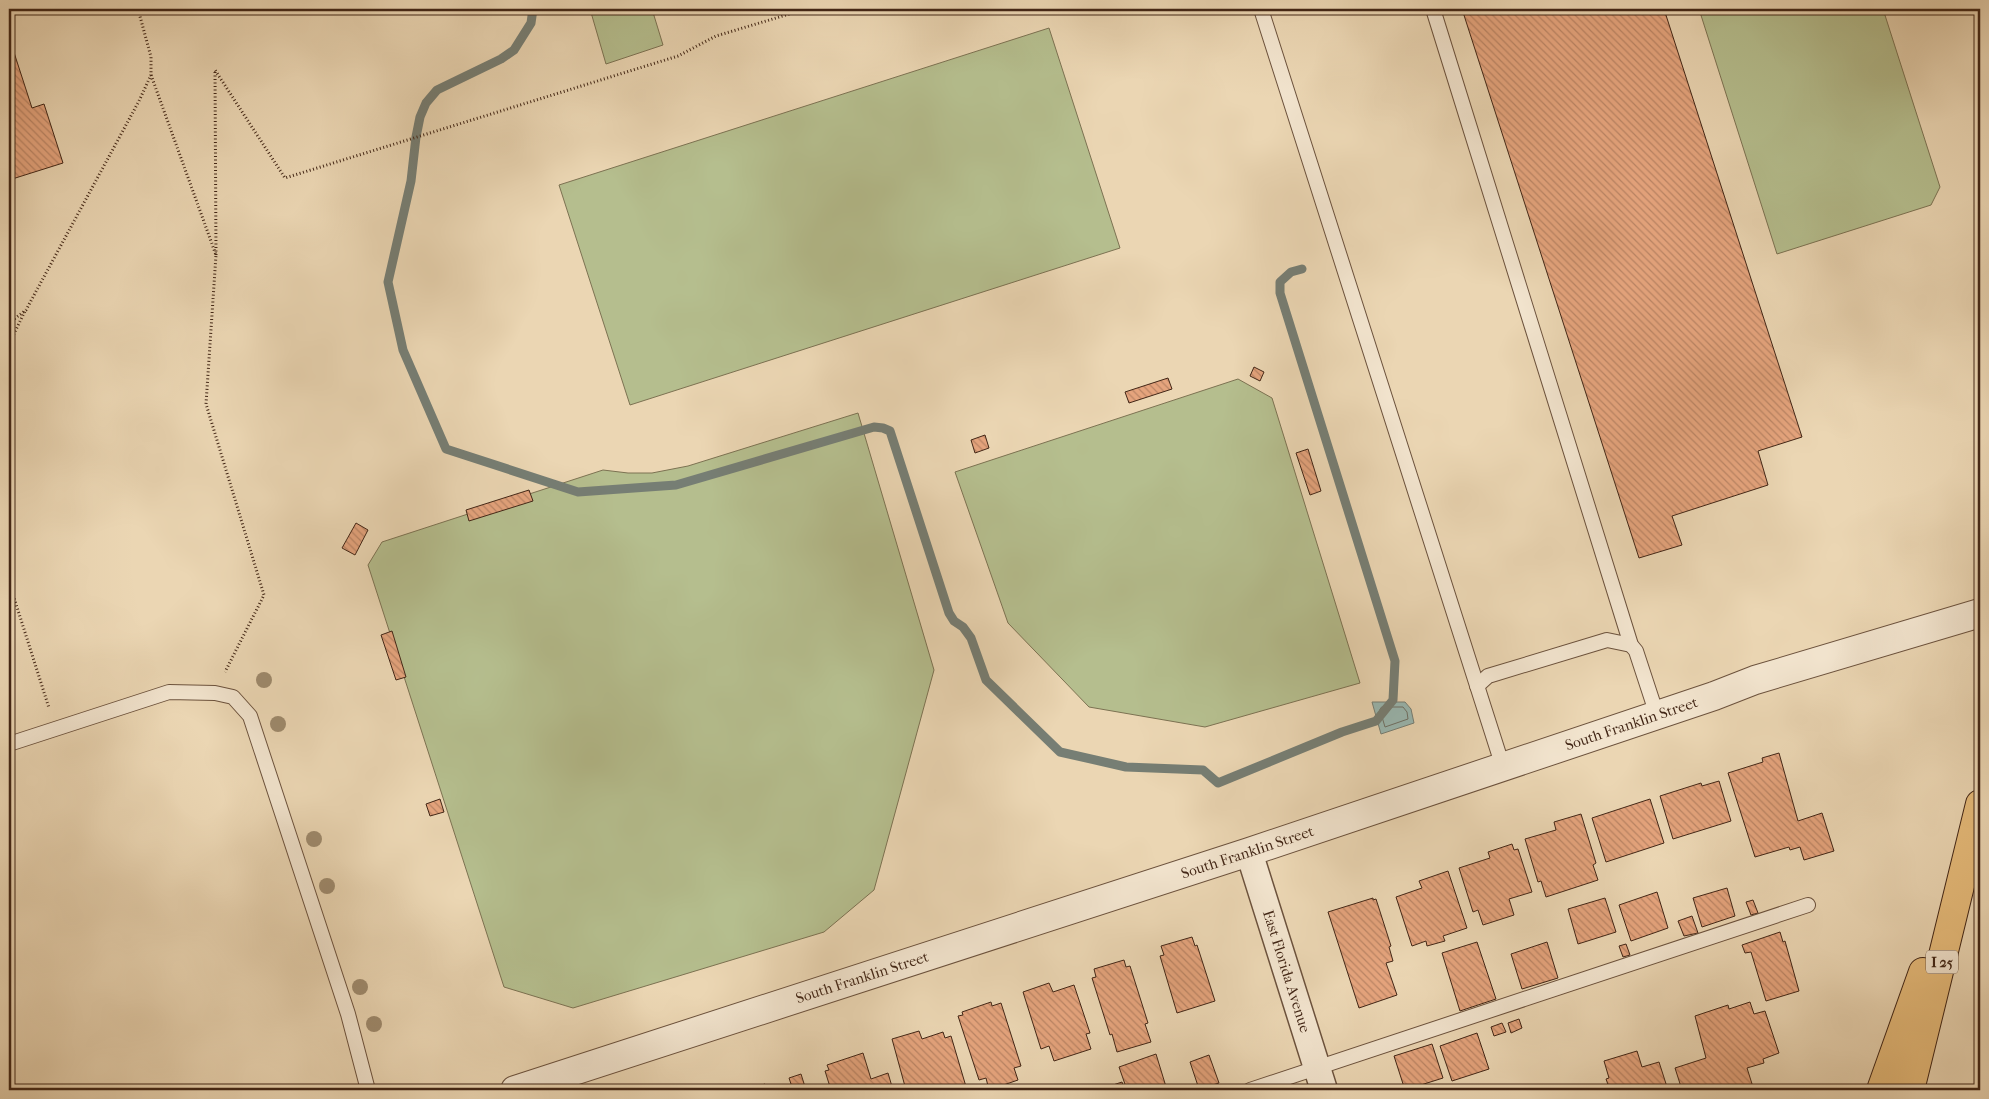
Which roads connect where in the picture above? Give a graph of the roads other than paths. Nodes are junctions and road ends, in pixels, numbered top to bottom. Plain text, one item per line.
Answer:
1 (1261, 9) edge
2 (1432, 9) edge
3 (1980, 612) edge
4 (1631, 645) junction
5 (1477, 686) junction
6 (1657, 715) junction
7 (9, 744) edge
8 (1503, 767) junction
9 (1980, 804) edge
10 (1973, 834) junction
11 (1249, 852) junction
12 (1808, 905) dead end
13 (1320, 1079) edge
14 (368, 1090) edge
15 (515, 1090) edge
16 (1250, 1090) edge
17 (1881, 1090) edge
18 (1910, 1090) edge

1 - 5 lane
2 - 4 lane
3 - 6 street, South Franklin Street
4 - 5 lane
4 - 6 lane
5 - 8 lane
6 - 8 street, South Franklin Street
7 - 14 lane
8 - 11 street, South Franklin Street
9 - 10 highway, I 25
10 - 17 highway
10 - 18 highway, I 25
11 - 13 street, East Florida Avenue
11 - 15 street, South Franklin Street
12 - 13 lane
13 - 16 lane

